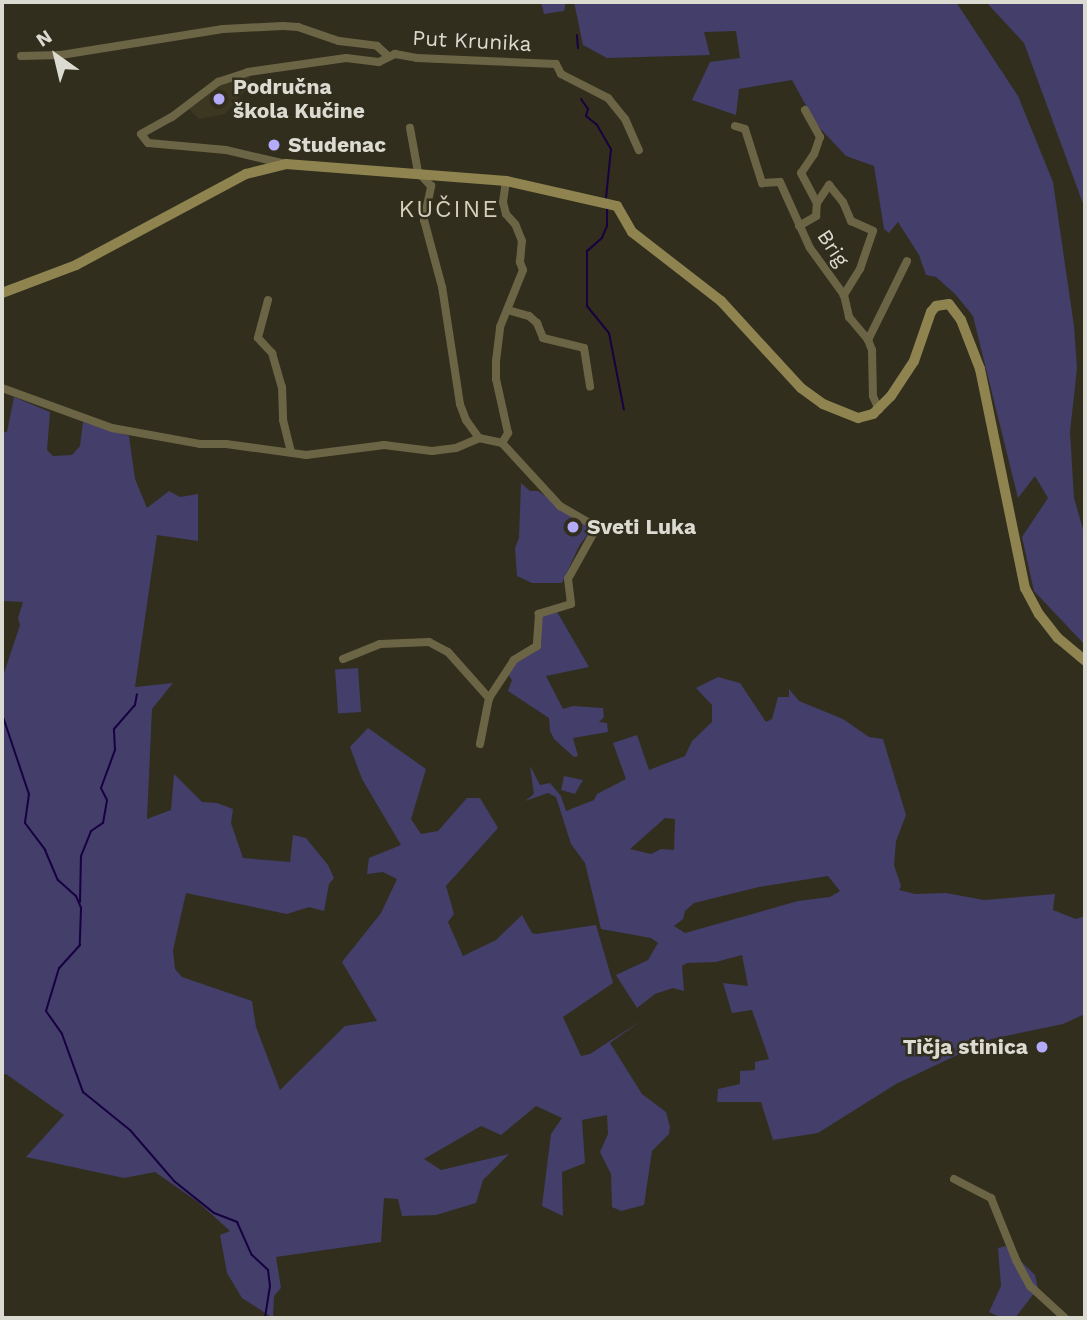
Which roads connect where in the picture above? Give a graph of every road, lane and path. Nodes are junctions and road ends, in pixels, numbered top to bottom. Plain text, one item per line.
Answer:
1 (387, 55) junction
2 (21, 56) dead end
3 (805, 110) dead end
4 (735, 126) dead end
5 (410, 128) dead end
6 (639, 150) dead end
7 (286, 164) junction
8 (418, 172) junction
9 (506, 181) junction
10 (817, 203) junction
11 (799, 226) junction
12 (907, 261) dead end
13 (2, 293) edge
14 (844, 295) junction
15 (268, 300) dead end
16 (508, 310) junction
17 (868, 340) junction
18 (590, 387) dead end
19 (2, 388) edge
20 (879, 410) junction
21 (479, 438) junction
22 (502, 443) junction
23 (291, 451) junction
24 (343, 659) dead end
25 (1085, 661) edge
26 (489, 698) junction
27 (480, 744) dead end
28 (954, 1179) dead end
29 (1065, 1318) edge

1 - 2 street
1 - 6 street, Put Krunika
1 - 7 street, Put Krunika
3 - 10 street
4 - 11 street, Brig
5 - 8 street
7 - 8 main road
7 - 13 main road
8 - 9 main road
8 - 21 street
9 - 16 street
9 - 20 main road
10 - 11 street
10 - 14 street
11 - 14 street, Brig
12 - 17 street
14 - 17 street, Brig
15 - 23 street
16 - 18 street
16 - 22 street
17 - 20 street, Brig
19 - 23 street
20 - 25 main road
21 - 22 street
21 - 23 street
22 - 26 street
24 - 26 street
26 - 27 street
28 - 29 street

